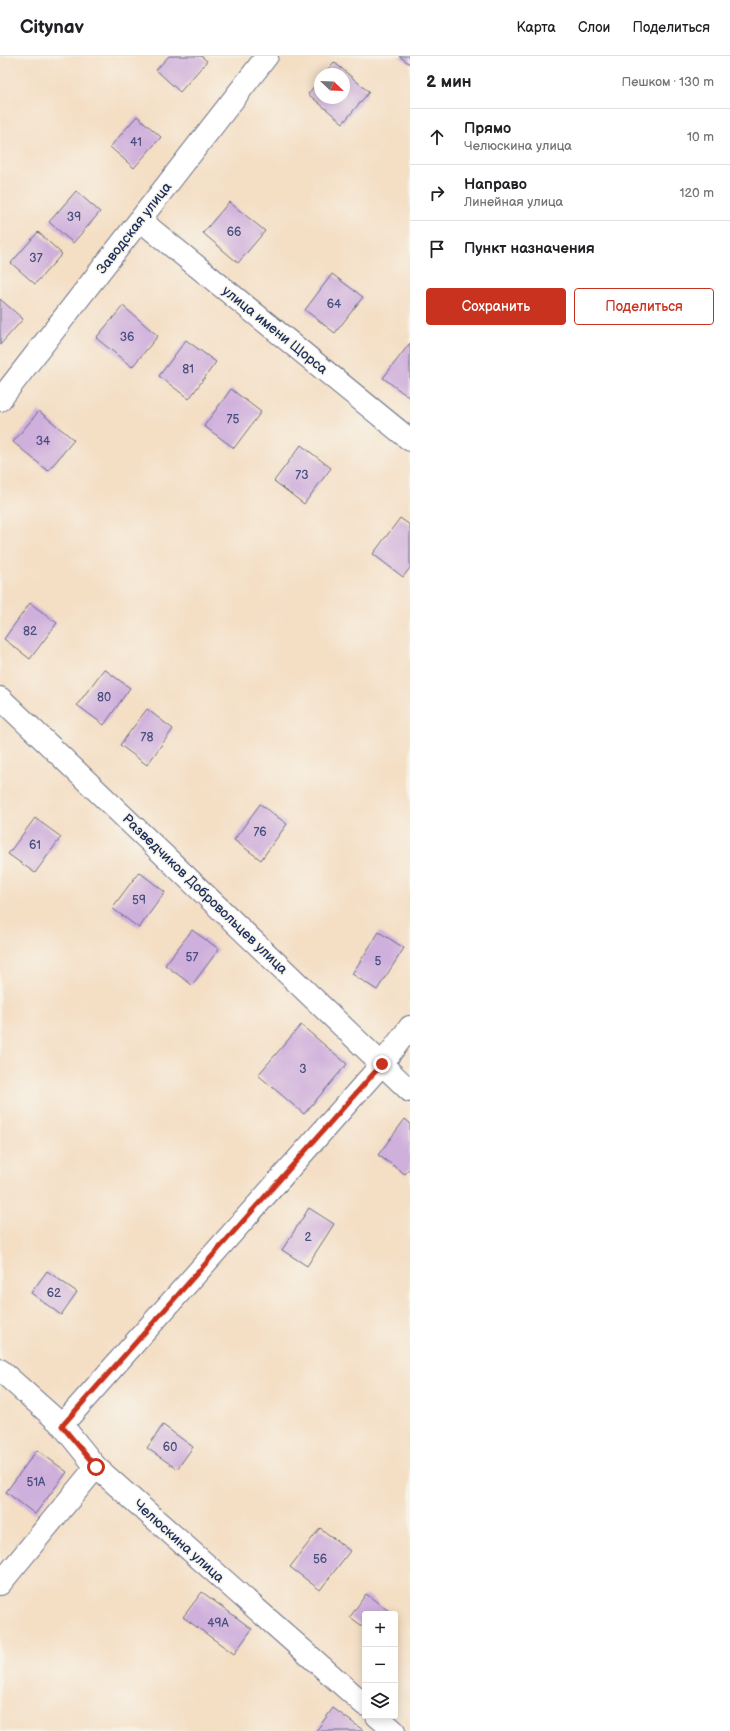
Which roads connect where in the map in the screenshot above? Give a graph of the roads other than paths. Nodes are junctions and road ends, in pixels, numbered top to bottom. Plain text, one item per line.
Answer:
1 (267, 56) edge
2 (140, 220) junction
3 (0, 400) edge
4 (410, 440) edge
5 (0, 698) edge
6 (410, 1027) edge
7 (382, 1064) junction
8 (410, 1091) edge
9 (0, 1370) edge
10 (62, 1426) junction
11 (96, 1467) junction
12 (0, 1584) edge
13 (362, 1702) edge
14 (380, 1719) edge
15 (394, 1731) edge

1 - 2 street, Заводская улица
2 - 3 street, Заводская улица
2 - 4 street, улица имени Щорса
5 - 7 street, Разведчиков Добровольцев улица
6 - 7 street
7 - 8 street, Разведчиков Добровольцев улица
7 - 10 street
9 - 10 street, Челюскина улица
10 - 11 street, Челюскина улица
11 - 12 street
11 - 13 street, Челюскина улица
14 - 15 street

